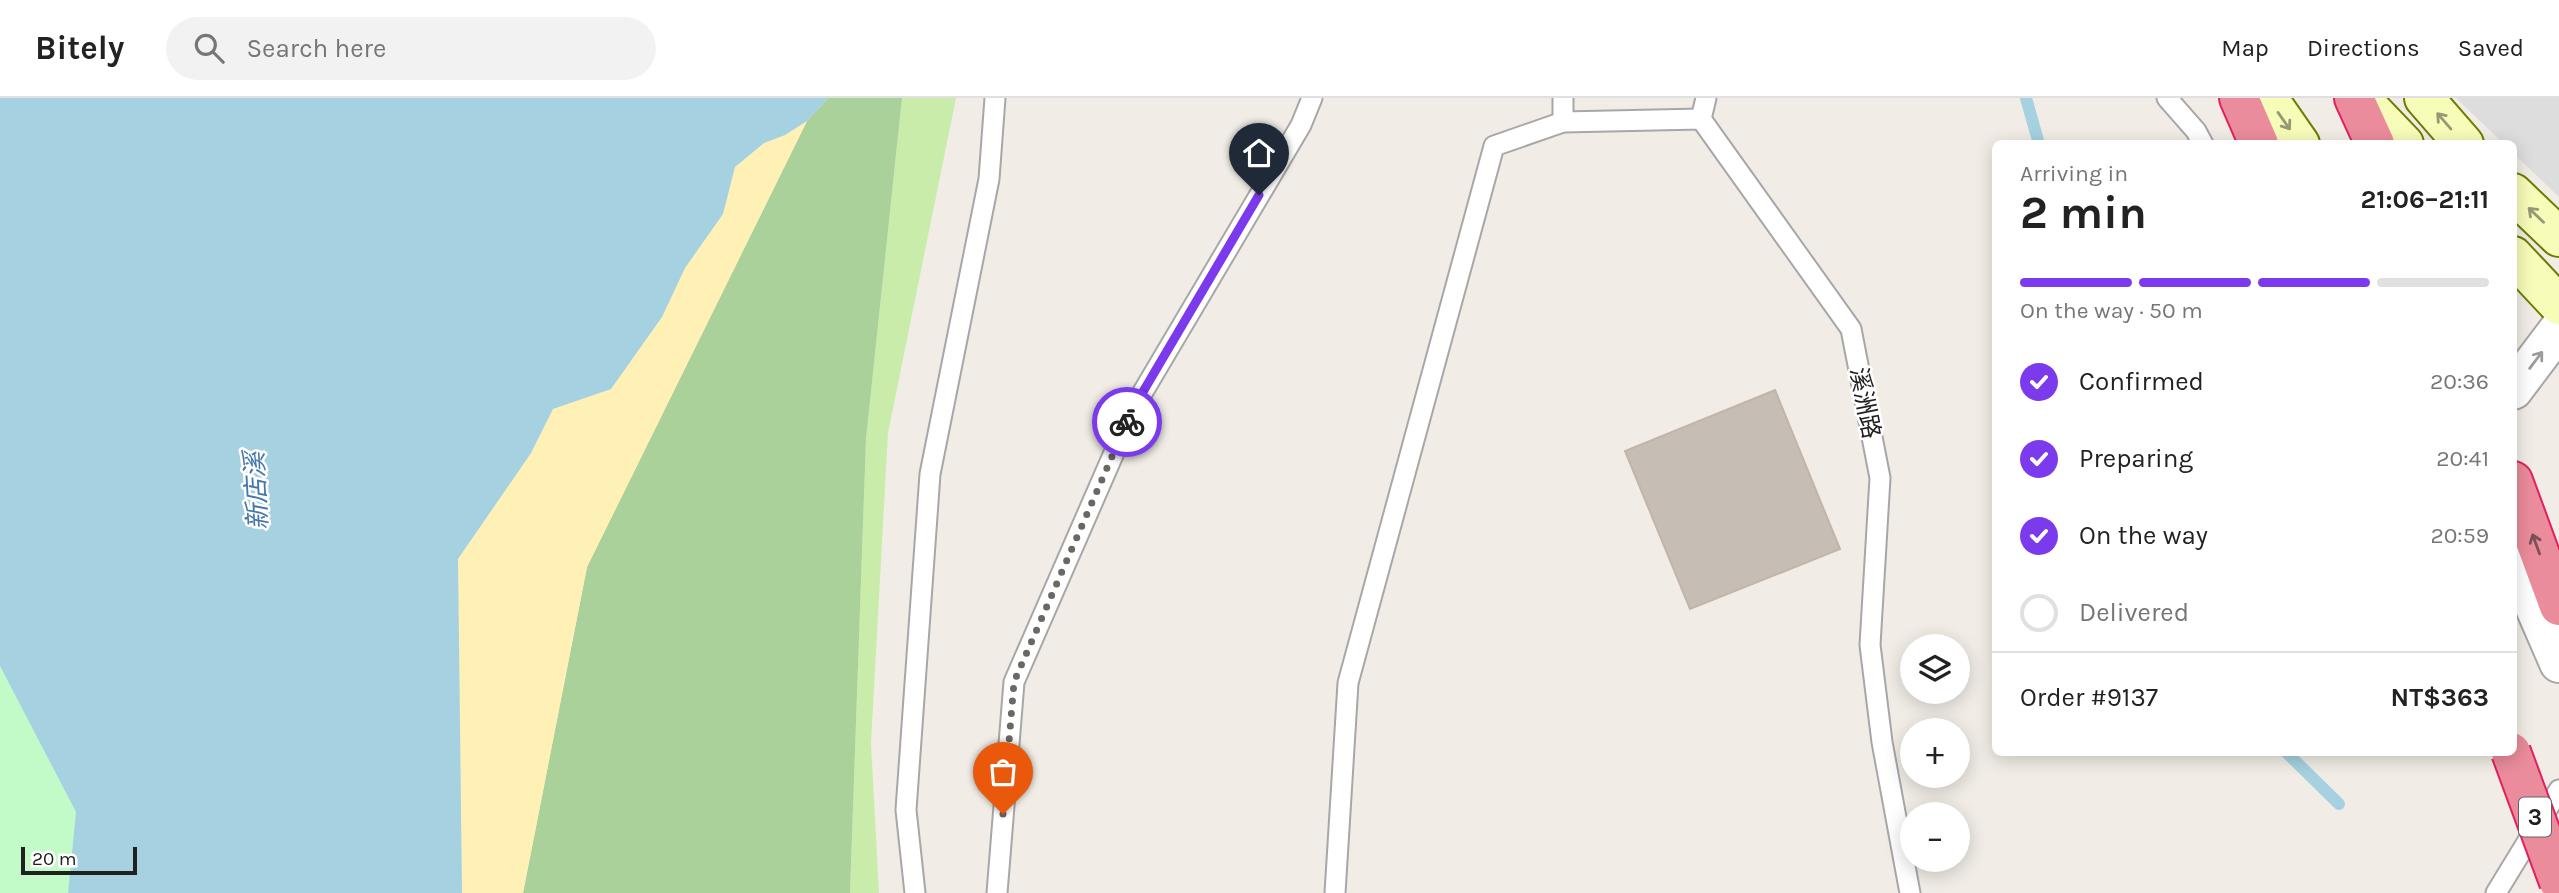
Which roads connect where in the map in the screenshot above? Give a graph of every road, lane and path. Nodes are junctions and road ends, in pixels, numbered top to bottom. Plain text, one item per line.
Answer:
1 (995, 98) edge
2 (1312, 98) edge
3 (1563, 98) edge
4 (1706, 98) edge
5 (2167, 98) edge
6 (2239, 98) edge
7 (2268, 98) edge
8 (2354, 98) edge
9 (2360, 98) edge
10 (2424, 98) edge
11 (1701, 119) junction
12 (1563, 122) junction
13 (2201, 140) edge
14 (2257, 140) edge
15 (2297, 140) edge
16 (2373, 140) edge
17 (2400, 140) edge
18 (2461, 140) edge
19 (2517, 197) edge
20 (2559, 237) edge
21 (2517, 260) edge
22 (2517, 300) edge
23 (2559, 305) edge
24 (2559, 313) edge
25 (2559, 329) edge
26 (2517, 385) edge
27 (2517, 492) edge
28 (2517, 566) edge
29 (2559, 606) edge
30 (2559, 663) edge
31 (2512, 756) edge
32 (2559, 790) edge
33 (2559, 882) edge
34 (915, 893) edge
35 (997, 893) edge
36 (1335, 893) edge
37 (1910, 893) edge
38 (2496, 893) edge

1 - 34 lane
2 - 35 lane
3 - 12 lane
4 - 11 lane
5 - 13 lane
6 - 14 highway
7 -> 15 main road
8 - 16 highway
9 - 17 main road
18 -> 10 main road
11 - 12 lane
11 - 37 lane, 溪洲路
12 - 36 lane
20 -> 19 main road
21 - 23 main road
22 - 24 main road
26 -> 25 street
29 -> 27 highway
28 - 30 street
31 - 33 highway, 3, bridge
32 - 38 lane

